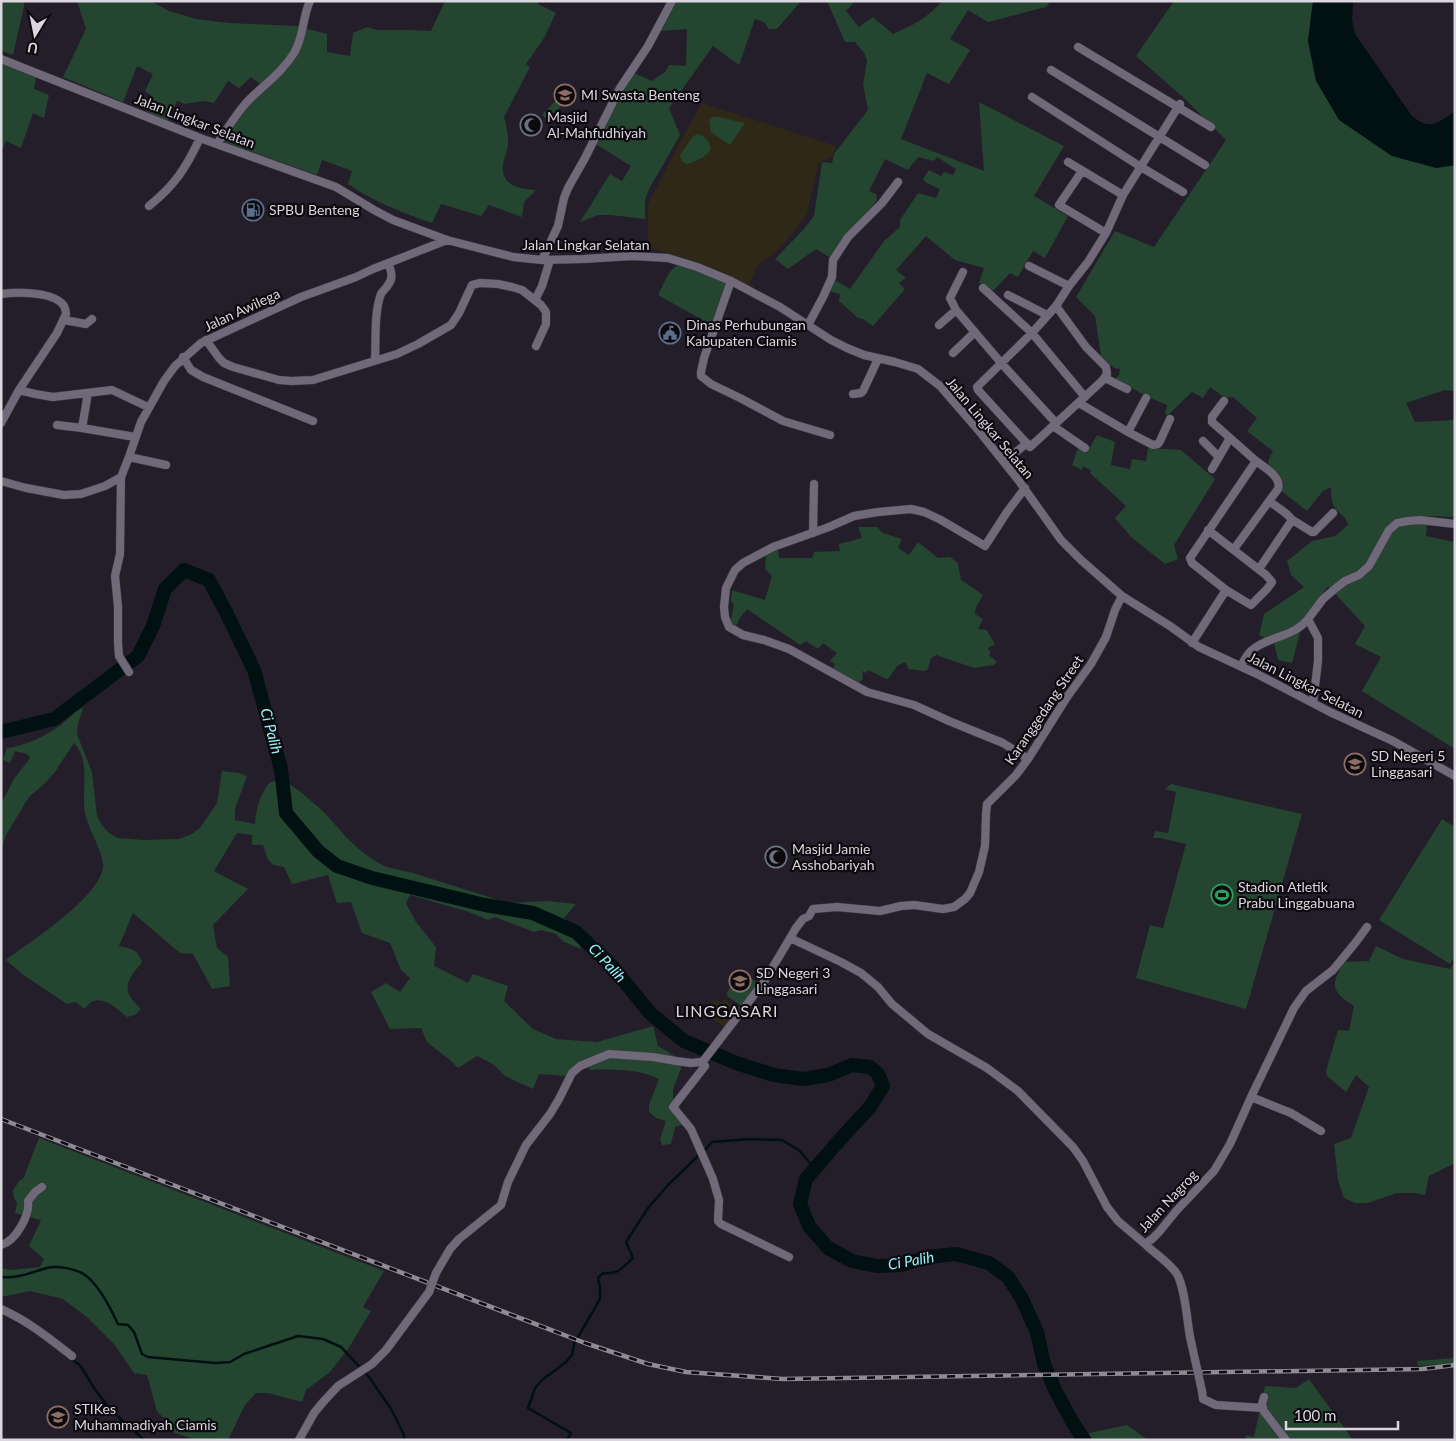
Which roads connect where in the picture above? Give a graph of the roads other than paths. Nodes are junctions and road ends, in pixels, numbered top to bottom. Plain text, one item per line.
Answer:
1 (310, 1) edge
2 (672, 1) edge
3 (1078, 47) dead end
4 (1, 59) edge
5 (1051, 70) dead end
6 (1032, 97) dead end
7 (1179, 106) junction
8 (1210, 127) dead end
9 (1160, 136) junction
10 (200, 138) junction
11 (217, 144) junction
12 (1068, 162) dead end
13 (1205, 165) dead end
14 (1141, 167) junction
15 (1082, 170) junction
16 (898, 182) dead end
17 (1183, 192) dead end
18 (1123, 195) junction
19 (149, 206) dead end
20 (1106, 233) junction
21 (447, 240) junction
22 (546, 260) junction
23 (388, 263) junction
24 (1029, 266) dead end
25 (963, 272) dead end
26 (731, 281) junction
27 (1069, 286) junction
28 (983, 288) dead end
29 (1, 294) edge
30 (1008, 295) dead end
31 (535, 300) junction
32 (1056, 306) junction
33 (956, 310) junction
34 (1047, 315) junction
35 (64, 320) junction
36 (92, 320) dead end
37 (808, 325) junction
38 (939, 325) dead end
39 (975, 332) junction
40 (1032, 333) junction
41 (206, 340) junction
42 (536, 346) dead end
43 (953, 353) dead end
44 (183, 357) junction
45 (878, 359) junction
46 (375, 360) junction
47 (1002, 364) junction
48 (1105, 378) junction
49 (1127, 389) dead end
50 (19, 390) junction
51 (88, 393) junction
52 (853, 394) dead end
53 (1086, 397) junction
54 (1146, 398) dead end
55 (1224, 401) dead end
56 (1078, 403) junction
57 (148, 407) junction
58 (1170, 419) dead end
59 (313, 421) dead end
60 (1, 423) edge
61 (57, 425) dead end
62 (1055, 425) junction
63 (82, 428) junction
64 (1128, 432) junction
65 (830, 435) dead end
66 (136, 437) junction
67 (1230, 438) junction
68 (1203, 441) dead end
69 (1026, 443) junction
70 (1085, 448) dead end
71 (129, 457) junction
72 (1219, 457) junction
73 (1256, 460) junction
74 (1004, 462) junction
75 (166, 465) dead end
76 (1212, 469) dead end
77 (121, 477) junction
78 (1, 481) edge
79 (814, 484) dead end
80 (1025, 488) junction
81 (1269, 501) junction
82 (1333, 513) dead end
83 (1291, 519) junction
84 (1455, 524) edge
85 (1208, 530) junction
86 (813, 533) junction
87 (1234, 549) junction
88 (1258, 569) junction
89 (1226, 590) junction
90 (1122, 596) junction
91 (1308, 620) junction
92 (1192, 643) junction
93 (1241, 666) junction
94 (129, 672) dead end
95 (1313, 703) junction
96 (1028, 759) junction
97 (1455, 776) edge
98 (1367, 927) dead end
99 (790, 938) junction
100 (702, 1061) junction
101 (1251, 1097) junction
102 (1321, 1131) dead end
103 (42, 1187) dead end
104 (1145, 1244) junction
105 (1, 1245) edge
106 (789, 1257) dead end
107 (1, 1309) edge
108 (72, 1356) dead end
109 (1264, 1397) dead end
110 (1263, 1408) junction
111 (299, 1440) edge
112 (1286, 1440) edge

1 - 11 street
2 - 22 street
3 - 7 street
4 - 10 street, Jalan Lingkar Selatan
5 - 9 street
6 - 14 street
7 - 8 street
7 - 9 street
9 - 13 street
9 - 14 street
10 - 11 street, Jalan Lingkar Selatan
10 - 19 street
11 - 21 street, Jalan Lingkar Selatan
12 - 15 street
14 - 17 street
14 - 18 street
15 - 18 street
15 - 20 street
16 - 37 street
18 - 20 street
20 - 27 street
21 - 22 street, Jalan Lingkar Selatan
21 - 23 street, Jalan Awilega
22 - 26 street, Jalan Lingkar Selatan
22 - 31 street
23 - 41 street, Jalan Awilega
23 - 46 street
24 - 27 street
25 - 33 street
26 - 37 street, Jalan Lingkar Selatan
26 - 65 street
27 - 32 street
28 - 40 street
29 - 35 street
30 - 34 street
31 - 42 street
31 - 46 street
32 - 34 street
32 - 48 street
33 - 38 street
33 - 39 street
34 - 40 street
35 - 36 street
35 - 50 street
37 - 45 street, Jalan Lingkar Selatan
39 - 43 street
39 - 47 street
40 - 47 street
40 - 53 street
41 - 44 street, Jalan Awilega
41 - 46 street
44 - 57 street, Jalan Awilega
44 - 59 street
45 - 52 street
45 - 74 street, Jalan Lingkar Selatan
47 - 62 street
47 - 69 street
48 - 49 street
48 - 53 street
50 - 51 street
50 - 60 street
51 - 57 street
51 - 63 street
53 - 56 street
54 - 64 street
55 - 67 street
56 - 62 street
56 - 64 street
57 - 66 street, Jalan Awilega
58 - 64 street
61 - 63 street
62 - 69 street
62 - 70 street
63 - 66 street
66 - 71 street, Jalan Awilega
67 - 72 street
67 - 73 street
68 - 72 street
69 - 74 street
71 - 75 street
71 - 77 street, Jalan Awilega
72 - 76 street
73 - 81 street
73 - 85 street
74 - 80 street, Jalan Lingkar Selatan
77 - 78 street
77 - 94 street
79 - 86 street
80 - 86 street
80 - 90 street, Jalan Lingkar Selatan
81 - 83 street
81 - 87 street
82 - 83 street
83 - 88 street
84 - 91 street
85 - 87 street
85 - 89 street
86 - 96 street
87 - 88 street
88 - 89 street
89 - 92 street
90 - 92 street, Jalan Lingkar Selatan
90 - 96 street, Karanggedang Street
91 - 93 street
91 - 95 street
92 - 93 street, Jalan Lingkar Selatan
93 - 95 street, Jalan Lingkar Selatan
95 - 97 street, Jalan Lingkar Selatan
96 - 99 street, Karanggedang Street
98 - 101 street, Jalan Nagrog
99 - 100 street, Karanggedang Street
99 - 104 street, Jalan Nagrog
100 - 106 street
100 - 111 street, bridge
101 - 102 street
101 - 104 street, Jalan Nagrog
103 - 105 street
104 - 110 street, bridge
107 - 108 street
109 - 110 street
110 - 112 street

